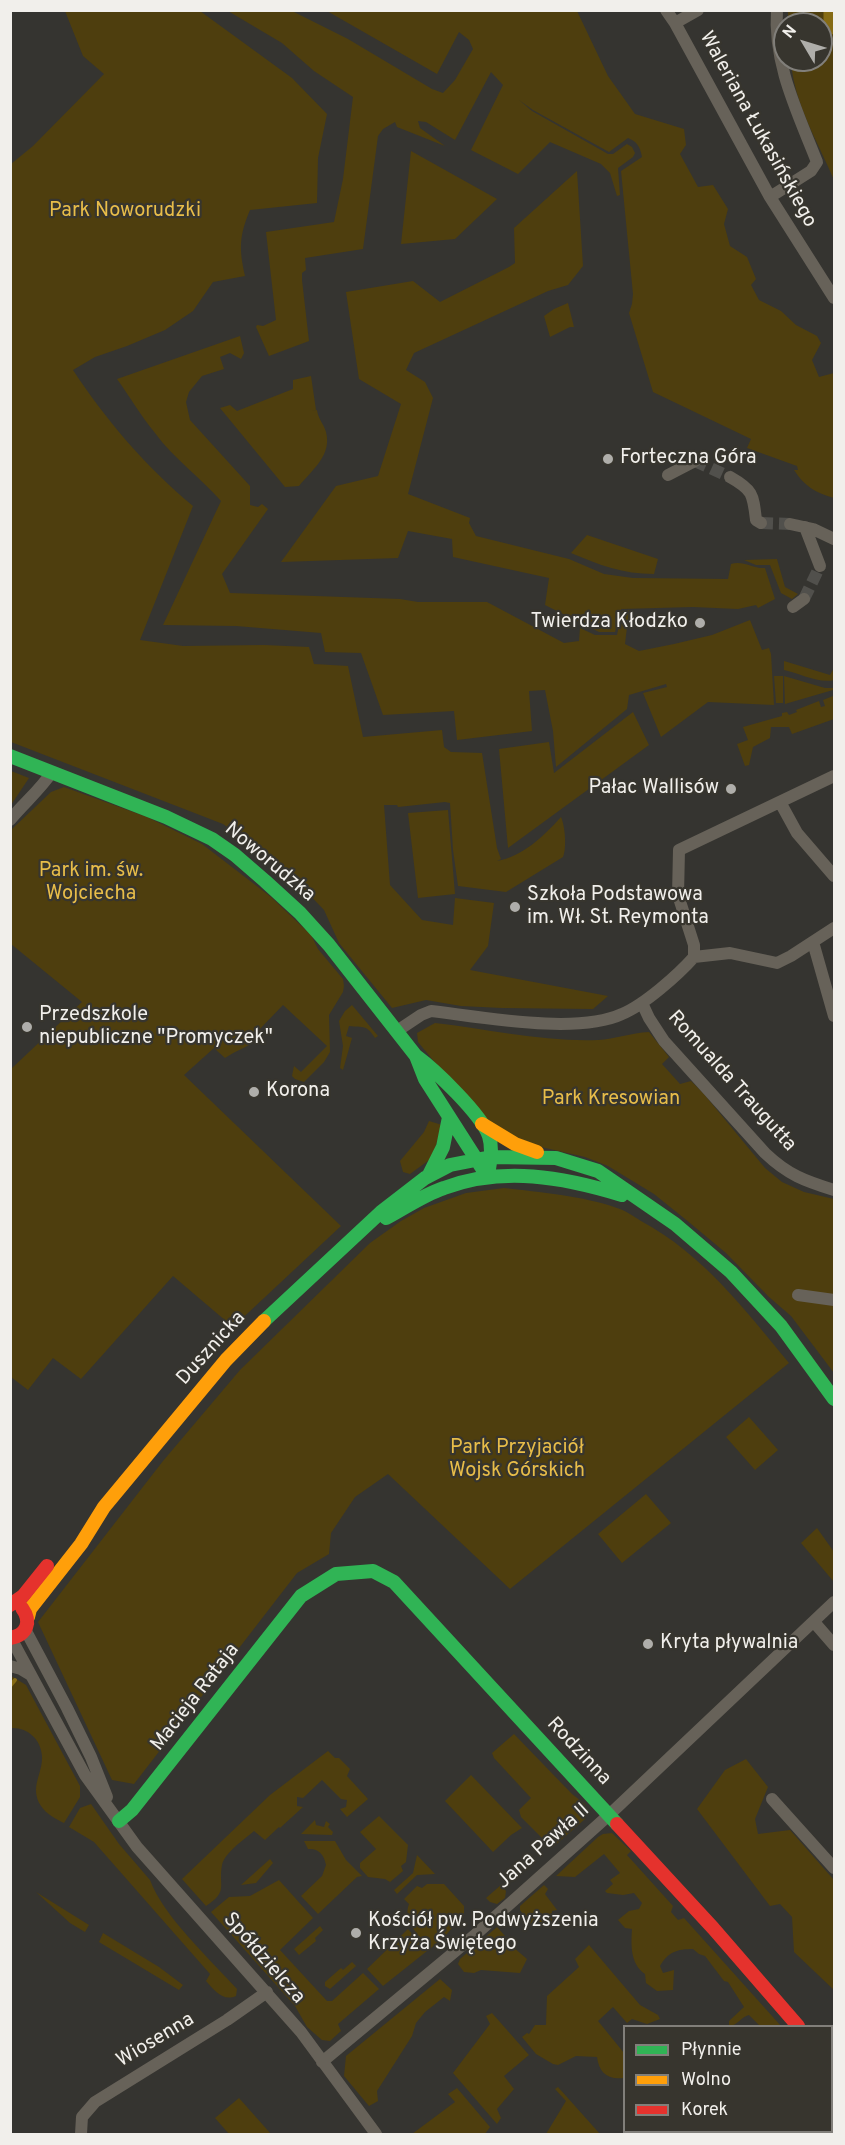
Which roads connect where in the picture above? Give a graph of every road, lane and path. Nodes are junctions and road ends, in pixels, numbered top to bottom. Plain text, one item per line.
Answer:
1 (666, 10) edge
2 (698, 10) edge
3 (777, 10) edge
4 (675, 22) junction
5 (770, 197) junction
6 (834, 298) edge
7 (695, 461) dead end
8 (668, 475) dead end
9 (730, 477) tunnel mouth
10 (761, 523) dead end
11 (790, 524) tunnel mouth
12 (805, 527) junction
13 (834, 539) edge
14 (820, 566) dead end
15 (804, 599) tunnel mouth
16 (794, 607) dead end
17 (10, 756) edge
18 (52, 772) junction
19 (834, 776) edge
20 (780, 802) junction
21 (10, 820) edge
22 (834, 876) edge
23 (834, 928) edge
24 (813, 942) junction
25 (694, 957) junction
26 (642, 1003) junction
27 (834, 1017) edge
28 (397, 1031) junction
29 (416, 1056) junction
30 (449, 1117) junction
31 (481, 1123) junction
32 (556, 1158) junction
33 (485, 1159) junction
34 (429, 1175) junction
35 (487, 1176) junction
36 (834, 1190) edge
37 (644, 1203) junction
38 (363, 1230) junction
39 (798, 1295) dead end
40 (834, 1300) edge
41 (834, 1399) edge
42 (104, 1507) junction
43 (302, 1596) joint
44 (834, 1602) edge
45 (10, 1605) edge
46 (28, 1617) junction
47 (814, 1622) junction
48 (26, 1631) junction
49 (11, 1638) edge
50 (834, 1646) edge
51 (10, 1666) edge
52 (31, 1675) junction
53 (772, 1799) dead end
54 (609, 1815) junction
55 (117, 1818) junction
56 (834, 1868) edge
57 (267, 1992) junction
58 (797, 2025) edge
59 (322, 2062) junction
60 (81, 2134) edge
61 (376, 2134) edge

1 - 4 street, Waleriana Łukasińskiego
2 - 4 street
3 - 5 street
4 - 5 street, Waleriana Łukasińskiego
5 - 6 street, Waleriana Łukasińskiego
7 - 8 street
9 - 10 street
11 - 12 street
12 - 13 street
12 - 14 street
15 - 16 street
17 - 18 street, Noworudzka
18 - 21 street
18 - 28 street, Noworudzka
19 - 20 street
20 - 22 street
20 - 25 street
23 - 24 street
24 - 25 street
24 - 27 street
25 - 26 street
26 - 28 street
26 - 36 street, Romualda Traugutta
28 - 29 street, Noworudzka
29 - 30 street, Noworudzka
29 - 31 street, Noworudzka
30 - 33 street, Noworudzka
30 - 34 street
31 - 32 street
31 - 33 street, Noworudzka
32 - 33 street, Dusznicka
32 - 37 street
33 - 34 street, Dusznicka
33 - 35 street, Noworudzka
34 - 38 street, Dusznicka
35 - 37 street, Dusznicka
35 - 38 street, Dusznicka
37 - 41 street
38 - 42 street, Dusznicka
39 - 40 street
42 - 45 street, Dusznicka
42 - 46 street, Dusznicka
43 - 54 street, Rodzinna
43 - 55 street, Macieja Rataja
44 - 47 street, Jana Pawła II
45 - 46 street
46 - 48 street
47 - 50 street
47 - 54 street, Jana Pawła II
48 - 49 street
48 - 55 street, Spółdzielcza
49 - 52 street, Spółdzielcza
51 - 52 street
52 - 55 street, Spółdzielcza
53 - 56 street
54 - 58 street, Rodzinna
54 - 59 street, Jana Pawła II
55 - 57 street, Spółdzielcza
57 - 59 street, Spółdzielcza
57 - 60 street, Wiosenna
59 - 61 street, Spółdzielcza

